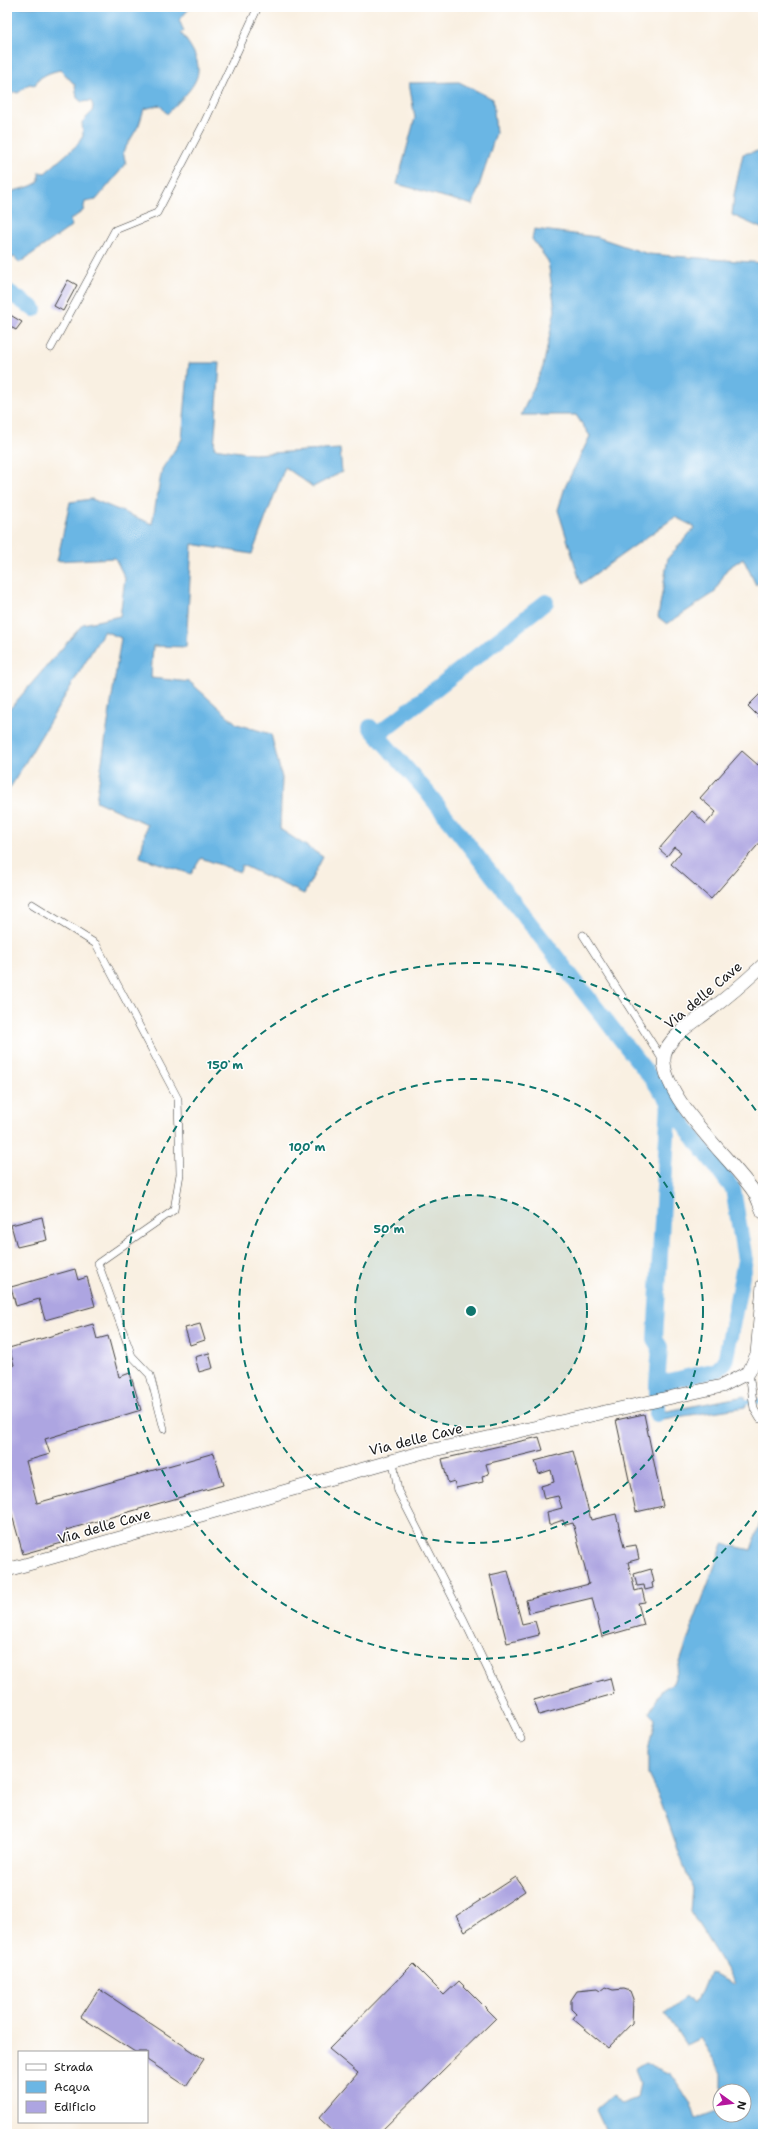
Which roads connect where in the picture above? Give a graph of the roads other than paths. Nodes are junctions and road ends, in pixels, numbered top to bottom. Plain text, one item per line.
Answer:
1 (258, 7) edge
2 (51, 348) dead end
3 (32, 904) dead end
4 (583, 936) dead end
5 (763, 964) edge
6 (664, 1062) junction
7 (763, 1212) edge
8 (763, 1285) edge
9 (760, 1348) edge
10 (749, 1372) junction
11 (763, 1419) edge
12 (164, 1429) dead end
13 (393, 1461) junction
14 (7, 1570) edge
15 (521, 1739) dead end

1 - 2 lane
3 - 12 lane
4 - 6 lane
5 - 6 street, Via delle Cave
6 - 7 street
8 - 9 street
9 - 10 street
10 - 11 lane
10 - 13 street, Via delle Cave
13 - 14 street, Via delle Cave
13 - 15 lane

